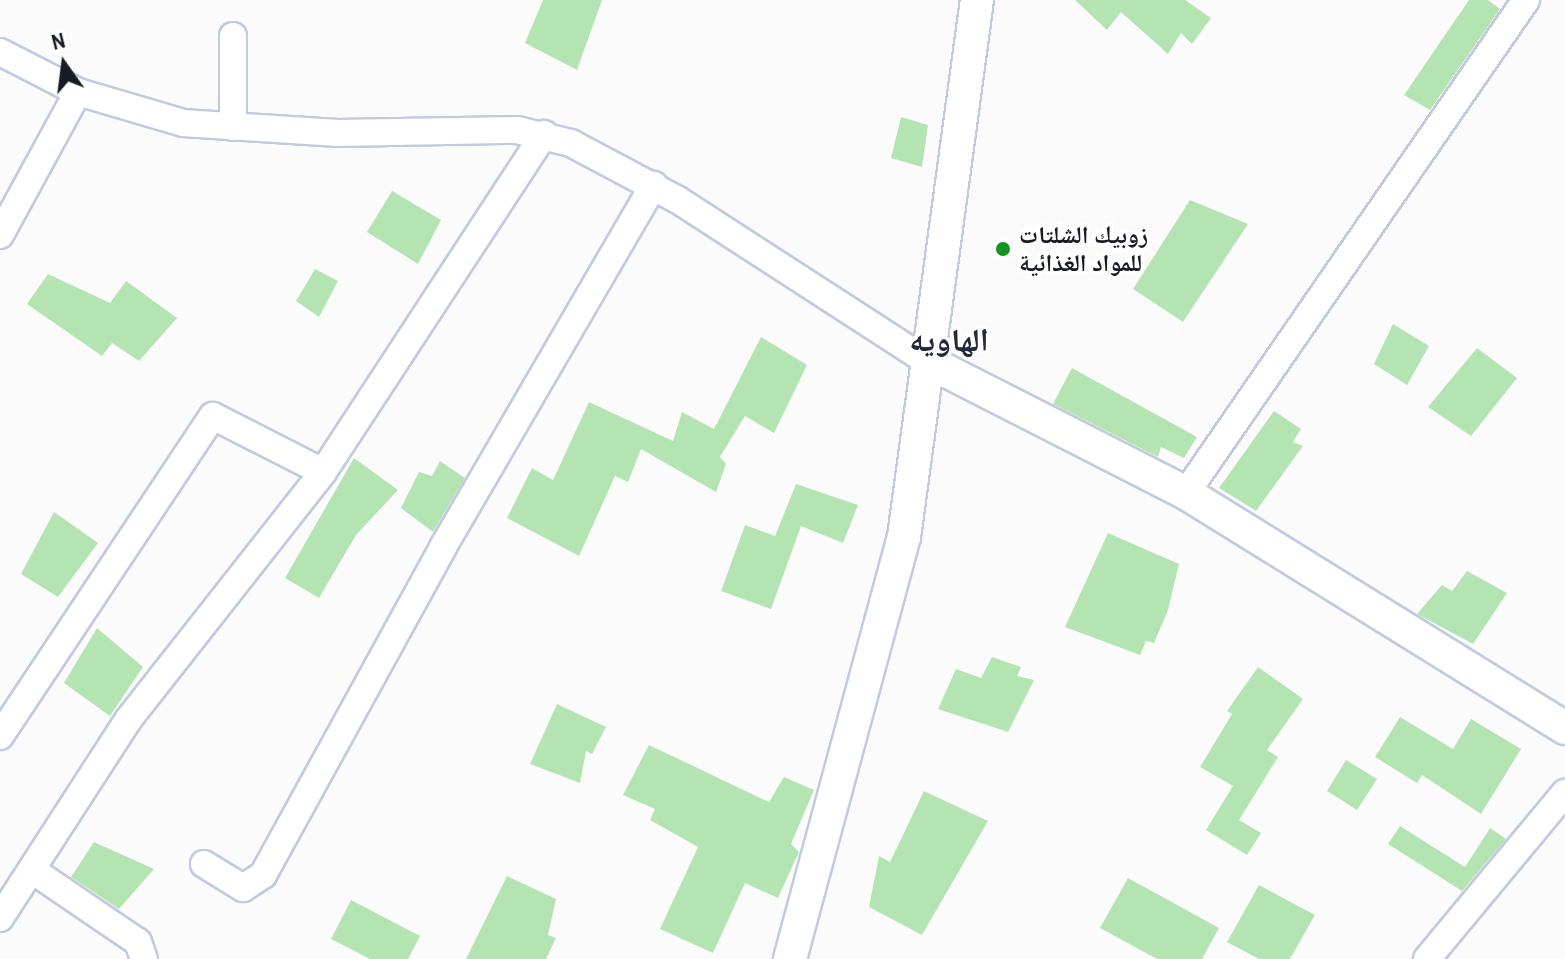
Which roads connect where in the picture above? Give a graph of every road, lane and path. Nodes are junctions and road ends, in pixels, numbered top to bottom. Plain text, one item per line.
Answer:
1 (977, 0) edge
2 (1526, 0) edge
3 (233, 36) dead end
4 (0, 52) edge
5 (78, 92) junction
6 (233, 127) junction
7 (544, 134) junction
8 (654, 185) junction
9 (0, 235) edge
10 (927, 361) junction
11 (323, 472) junction
12 (1186, 493) junction
13 (1565, 728) edge
14 (0, 736) edge
15 (1565, 793) edge
16 (204, 864) dead end
17 (32, 870) junction
18 (0, 918) edge
19 (144, 959) edge
20 (790, 959) edge
21 (1427, 959) edge

1 - 10 street
2 - 12 street
3 - 6 street
4 - 5 street
5 - 6 street
5 - 9 street
6 - 7 street
7 - 8 street
7 - 11 street
8 - 10 street
8 - 16 street
10 - 12 street
10 - 20 street
11 - 14 street
11 - 17 street
12 - 13 street
15 - 21 street
17 - 18 street
17 - 19 street

